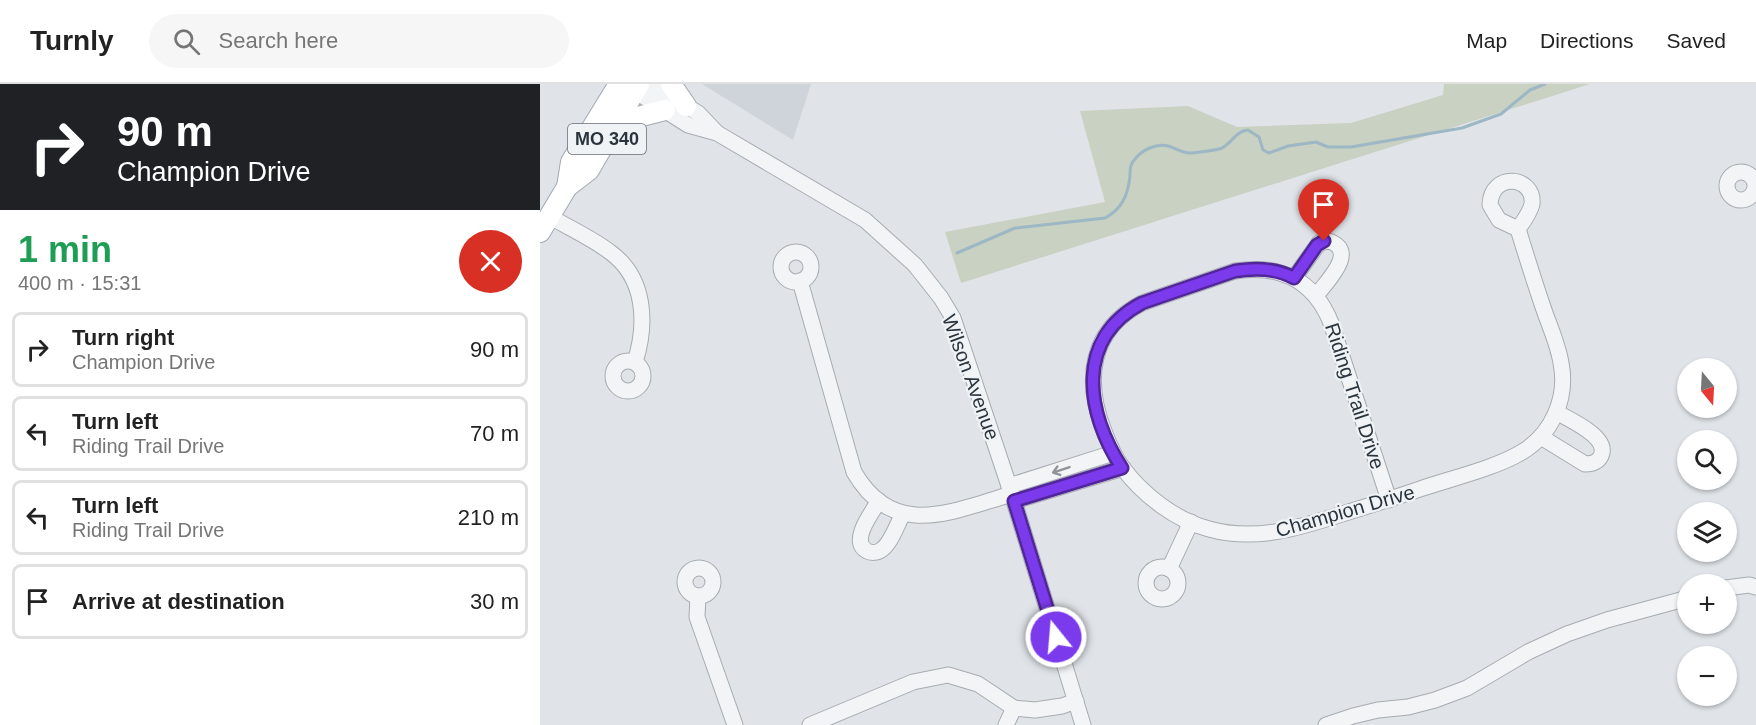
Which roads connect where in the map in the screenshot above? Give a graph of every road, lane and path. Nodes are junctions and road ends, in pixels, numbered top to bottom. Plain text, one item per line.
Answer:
1 (671, 84) edge
2 (634, 85) edge
3 (686, 106) junction
4 (665, 110) junction
5 (610, 132) junction
6 (717, 133) junction
7 (567, 187) junction
8 (545, 224) edge
9 (1518, 229) dead end
10 (1294, 278) junction
11 (800, 281) dead end
12 (1316, 296) junction
13 (635, 362) dead end
14 (1556, 412) junction
15 (1541, 436) junction
16 (1113, 453) junction
17 (1122, 468) junction
18 (1012, 494) junction
19 (1389, 500) junction
20 (879, 501) junction
21 (903, 513) junction
22 (1191, 522) junction
23 (1169, 569) dead end
24 (1737, 587) edge
25 (1756, 587) edge
26 (698, 597) dead end
27 (1677, 601) edge
28 (1076, 701) junction
29 (1014, 708) junction
30 (735, 725) edge
31 (810, 725) edge
32 (1006, 725) edge
33 (1083, 725) edge
34 (1326, 725) edge

1 - 3 main road
2 - 3 street, Wilson Avenue
2 - 4 street, Wilson Avenue
2 - 5 main road, MO 340
2 - 7 main road, MO 340
3 - 6 street, Wilson Avenue
4 - 5 main road
4 - 6 street, Wilson Avenue
5 - 7 main road, MO 340
6 - 18 street, Wilson Avenue
7 - 8 main road, MO 340
8 - 13 street
9 - 14 street, Champion Drive
10 - 12 street, Riding Trail Drive
10 - 12 street
10 - 16 street, Riding Trail Drive
11 - 20 street
12 - 19 street, Riding Trail Drive
14 - 15 street, Champion Drive
14 - 15 street
15 - 19 street, Champion Drive
16 - 17 street, Champion Drive
16 -> 18 street
17 - 18 street
17 - 22 street, Champion Drive
18 - 21 street
18 - 28 street, Wilson Avenue
19 - 22 street, Champion Drive
20 - 21 street
20 - 21 street
22 - 23 street
24 - 25 street
26 - 30 street
27 - 34 street
28 - 29 street
28 - 33 street, Wilson Avenue
29 - 31 street
29 - 32 street

